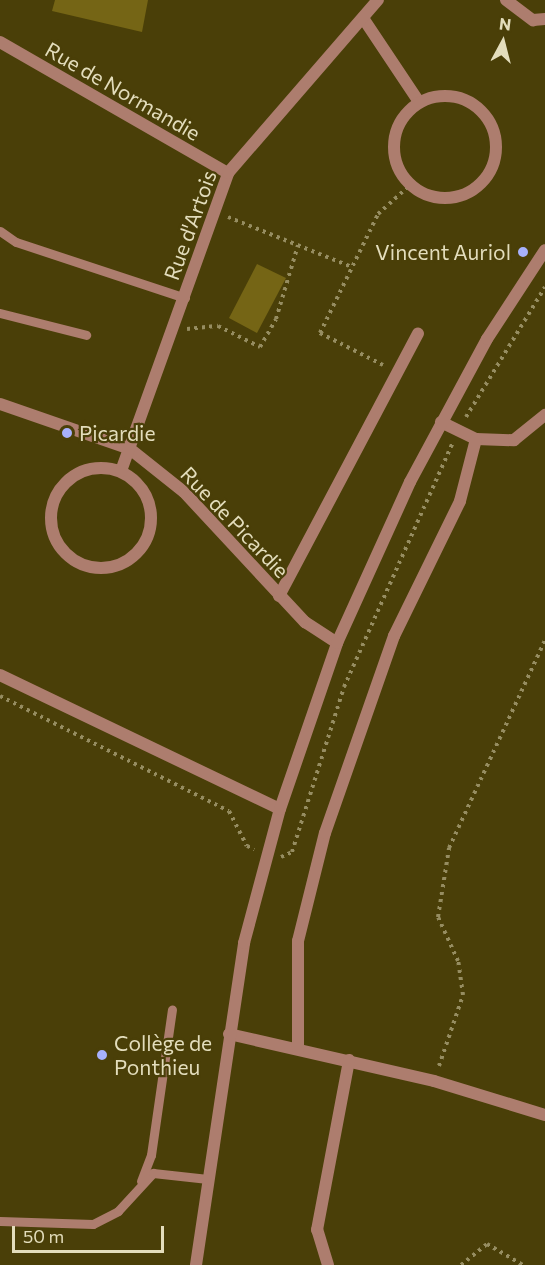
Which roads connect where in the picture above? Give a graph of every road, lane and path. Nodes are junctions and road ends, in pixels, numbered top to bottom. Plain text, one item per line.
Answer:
1 (378, 0) edge
2 (506, 0) edge
3 (363, 18) junction
4 (545, 19) edge
5 (0, 42) edge
6 (419, 102) junction
7 (228, 173) junction
8 (410, 185) junction
9 (213, 211) junction
10 (0, 231) edge
11 (298, 245) junction
12 (545, 250) edge
13 (352, 267) junction
14 (185, 298) junction
15 (0, 313) edge
16 (174, 330) junction
17 (418, 333) dead end
18 (86, 335) dead end
19 (397, 372) junction
20 (0, 405) edge
21 (545, 415) edge
22 (441, 422) junction
23 (476, 439) junction
24 (130, 449) junction
25 (121, 471) junction
26 (279, 596) junction
27 (545, 640) edge
28 (338, 643) junction
29 (0, 675) edge
30 (280, 808) junction
31 (172, 1010) dead end
32 (229, 1034) junction
33 (297, 1049) junction
34 (349, 1060) junction
35 (434, 1081) junction
36 (545, 1115) edge
37 (208, 1179) junction
38 (141, 1181) junction
39 (0, 1221) edge
40 (196, 1265) edge
41 (328, 1265) edge
42 (461, 1265) edge
43 (523, 1265) edge

1 - 3 street, Rue d'Artois
2 - 4 street
3 - 6 street
3 - 7 street, Rue d'Artois
5 - 7 street, Rue de Normandie
6 - 8 street
6 - 8 street
7 - 9 street, Rue d'Artois
8 - 13 path
9 - 11 path
9 - 14 street, Rue d'Artois
10 - 14 lane
11 - 13 path
11 - 16 path
12 - 22 street
13 - 19 path
14 - 16 street, Rue d'Artois
15 - 18 lane
16 - 24 street, Rue d'Artois
17 - 19 street, Rue de Picardie
19 - 26 street, Rue de Picardie
20 - 24 street, Rue de Picardie
21 - 23 street
22 - 23 street
22 - 28 street
23 - 33 street
24 - 25 street, Rue d'Artois
24 - 26 street, Rue de Picardie
25 - 25 street
26 - 28 street, Rue de Picardie
27 - 35 path
28 - 30 street
29 - 30 street
30 - 32 street
31 - 38 lane
32 - 33 street
32 - 37 street
33 - 34 street
34 - 35 street
34 - 41 street
35 - 36 street
37 - 38 lane
37 - 40 street
38 - 39 lane
42 - 43 path

